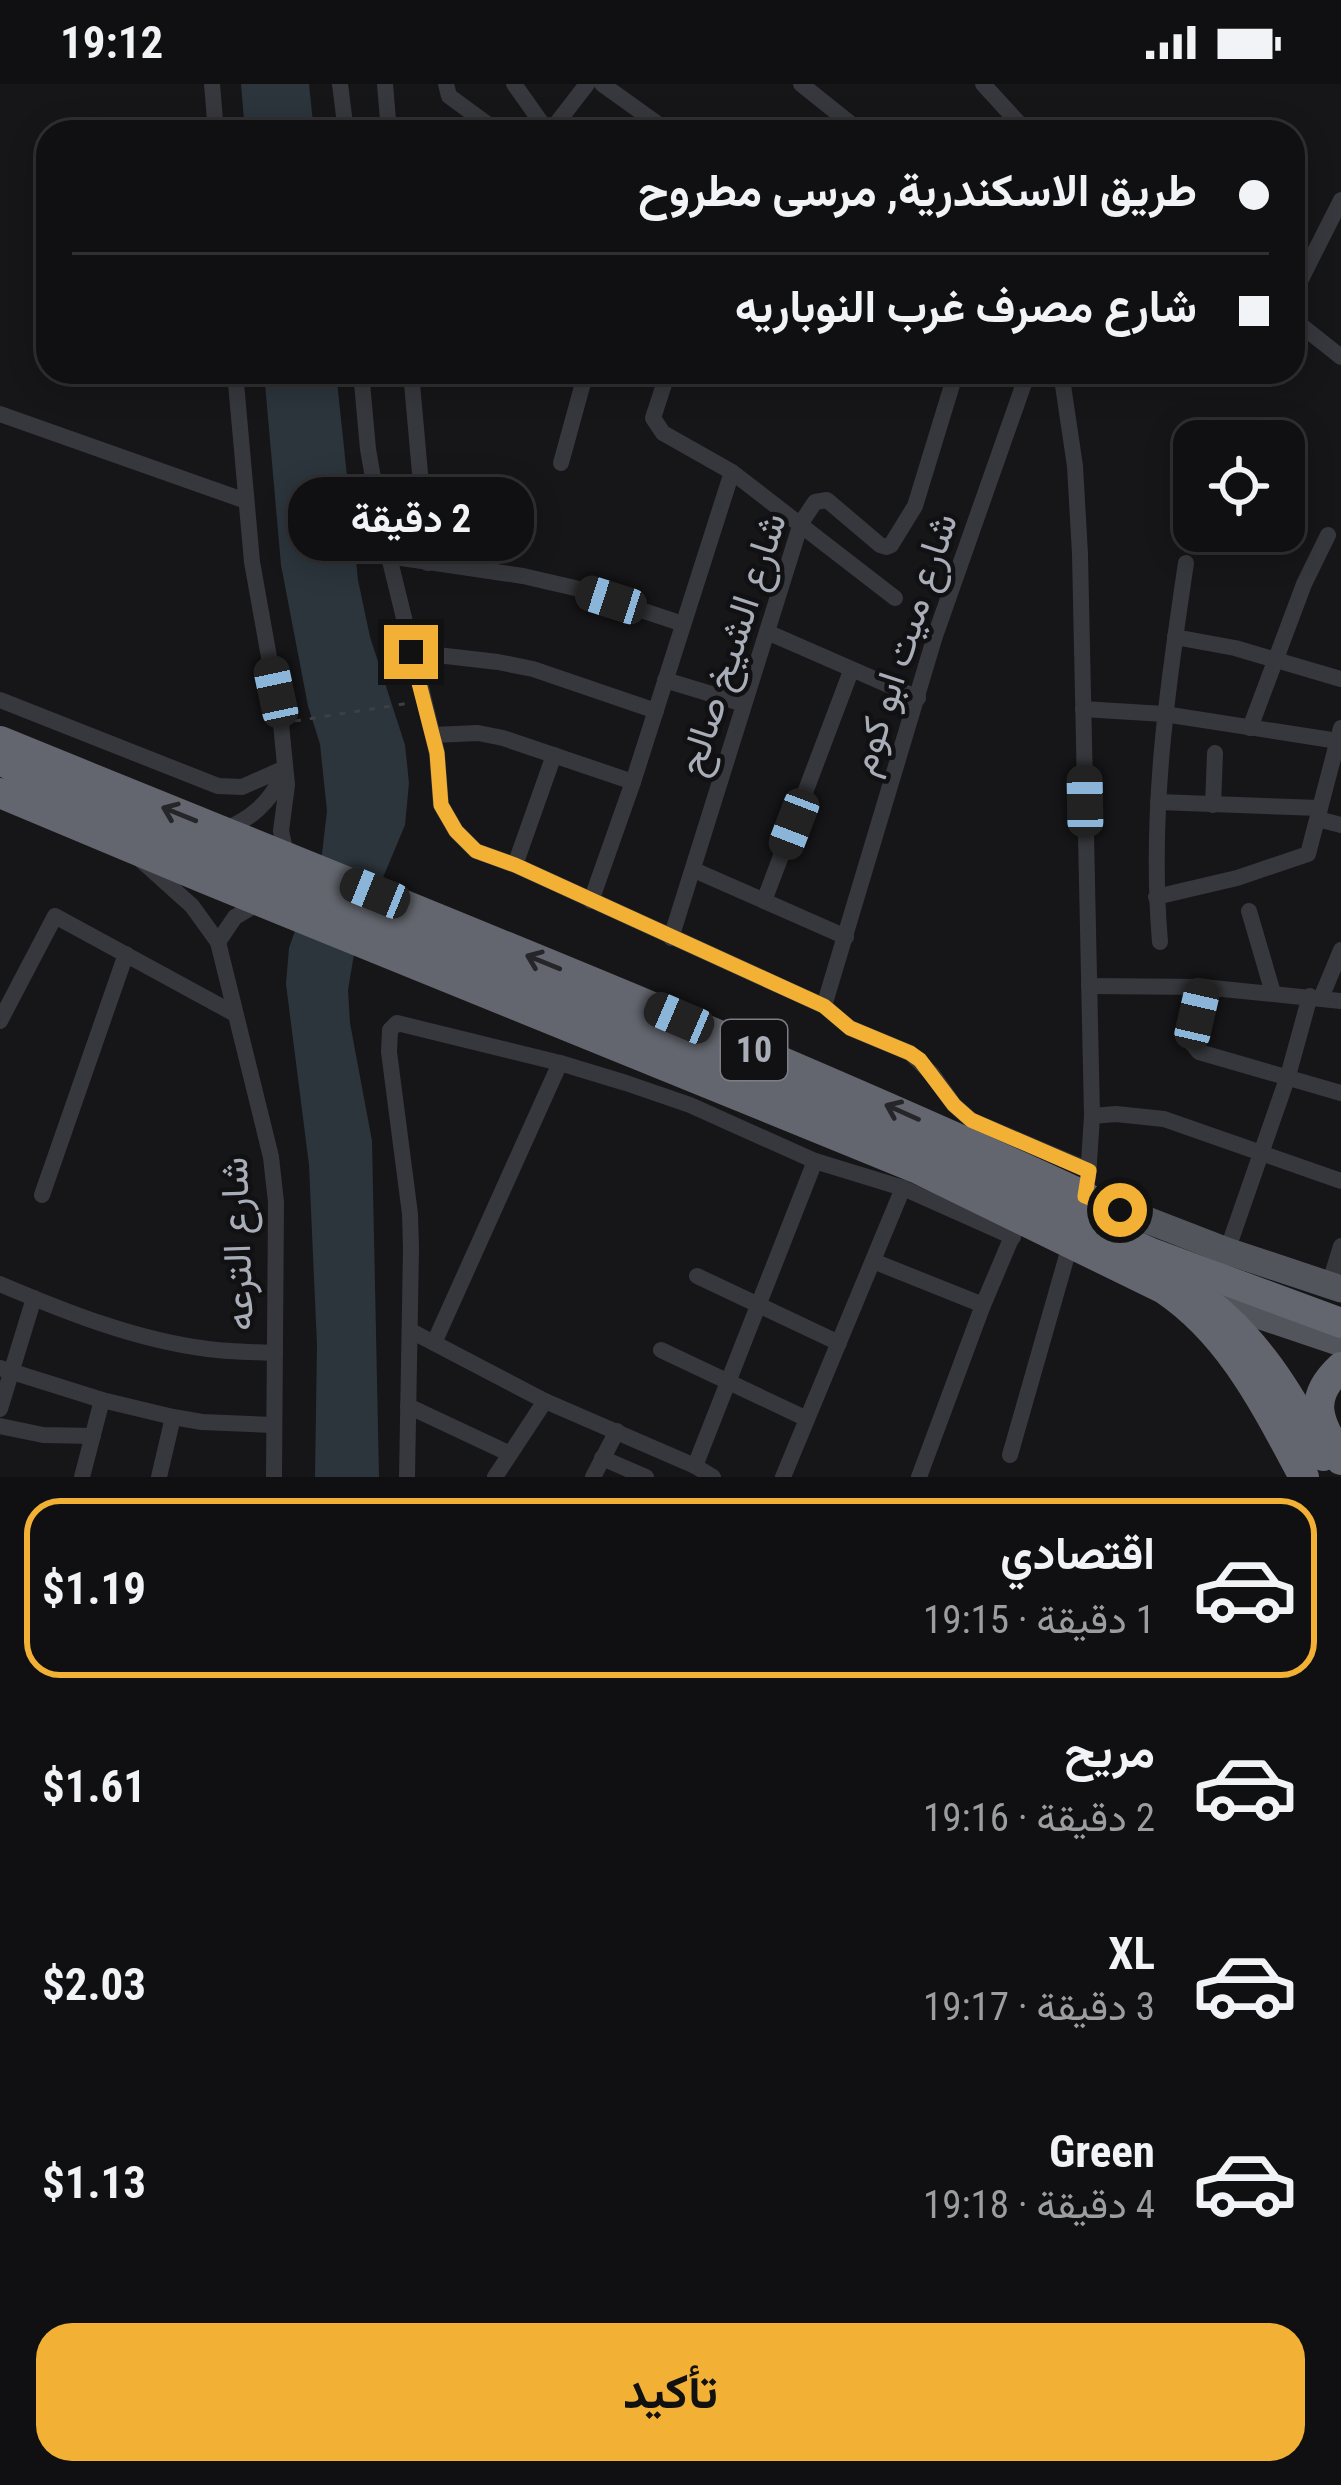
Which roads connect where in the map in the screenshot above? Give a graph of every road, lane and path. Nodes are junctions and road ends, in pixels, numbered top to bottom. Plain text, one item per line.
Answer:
1 (212, 84) edge
2 (340, 84) edge
3 (385, 84) edge
4 (446, 84) edge
5 (514, 84) edge
6 (586, 84) edge
7 (602, 84) edge
8 (801, 84) edge
9 (983, 84) edge
10 (215, 120) edge
11 (344, 120) edge
12 (388, 120) edge
13 (482, 120) edge
14 (540, 120) edge
15 (558, 120) edge
16 (652, 120) edge
17 (846, 120) edge
18 (1016, 120) edge
19 (1341, 200) edge
20 (1305, 271) edge
21 (1305, 328) edge
22 (1341, 357) edge
23 (237, 384) edge
24 (362, 384) edge
25 (412, 384) edge
26 (580, 384) edge
27 (664, 384) edge
28 (952, 384) edge
29 (1024, 384) edge
30 (1063, 384) edge
31 (0, 414) edge
32 (561, 463) dead end
33 (732, 472) junction
34 (246, 501) junction
35 (801, 523) junction
36 (1328, 535) dead end
37 (388, 556) junction
38 (428, 563) junction
39 (1186, 563) dead end
40 (896, 598) dead end
41 (683, 624) junction
42 (767, 632) junction
43 (1174, 637) junction
44 (411, 652) junction
45 (1275, 660) junction
46 (851, 671) junction
47 (1341, 679) edge
48 (665, 680) junction
49 (918, 698) junction
50 (0, 700) edge
51 (744, 704) junction
52 (400, 705) dead end
53 (1083, 709) junction
54 (656, 711) junction
55 (1164, 714) junction
56 (296, 721) dead end
57 (1250, 728) junction
58 (433, 735) junction
59 (0, 741) edge
60 (1339, 745) edge
61 (1215, 753) dead end
62 (554, 755) junction
63 (0, 760) edge
64 (285, 768) junction
65 (633, 782) junction
66 (0, 793) edge
67 (1158, 802) junction
68 (1213, 806) junction
69 (1319, 813) junction
70 (1341, 825) edge
71 (221, 831) junction
72 (134, 850) junction
73 (515, 865) junction
74 (694, 870) junction
75 (272, 879) junction
76 (1156, 898) junction
77 (591, 901) junction
78 (764, 901) junction
79 (1249, 911) dead end
80 (415, 924) junction
81 (846, 937) junction
82 (671, 938) junction
83 (218, 942) junction
84 (1160, 942) dead end
85 (1341, 950) edge
86 (126, 954) junction
87 (1089, 986) junction
88 (1203, 987) junction
89 (1274, 993) junction
90 (1316, 997) junction
91 (1341, 1001) edge
92 (824, 1006) junction
93 (236, 1014) junction
94 (0, 1022) edge
95 (560, 1063) junction
96 (1288, 1076) junction
97 (1341, 1094) edge
98 (1092, 1116) junction
99 (1262, 1153) junction
100 (815, 1161) junction
101 (1341, 1181) edge
102 (1087, 1184) junction
103 (903, 1187) junction
104 (42, 1195) dead end
105 (1016, 1228) junction
106 (1101, 1231) junction
107 (1070, 1245) junction
108 (1341, 1246) edge
109 (1227, 1251) junction
110 (873, 1261) junction
111 (698, 1276) dead end
112 (0, 1283) edge
113 (1335, 1287) edge
114 (34, 1298) junction
115 (1185, 1303) junction
116 (758, 1305) junction
117 (983, 1305) junction
118 (1341, 1323) edge
119 (411, 1331) junction
120 (434, 1343) junction
121 (839, 1343) junction
122 (1341, 1343) edge
123 (661, 1350) dead end
124 (274, 1353) junction
125 (1341, 1367) edge
126 (6, 1370) edge
127 (728, 1382) junction
128 (102, 1400) junction
129 (544, 1401) junction
130 (408, 1406) junction
131 (0, 1409) edge
132 (173, 1418) junction
133 (807, 1419) junction
134 (274, 1425) junction
135 (0, 1426) edge
136 (616, 1431) junction
137 (93, 1436) junction
138 (508, 1454) junction
139 (1010, 1455) dead end
140 (602, 1458) junction
141 (694, 1466) junction
142 (1325, 1468) edge
143 (82, 1477) edge
144 (159, 1477) edge
145 (274, 1477) edge
146 (407, 1477) edge
147 (495, 1477) edge
148 (592, 1477) edge
149 (646, 1477) edge
150 (713, 1477) edge
151 (783, 1477) edge
152 (919, 1477) edge

1 - 10 street
2 - 11 street
3 - 12 street
4 - 13 street
5 - 14 street
6 - 15 street
7 - 16 street
8 - 17 street
9 - 18 street
19 - 20 street
21 - 22 street
23 - 34 street
24 - 37 street
25 - 38 street
26 - 32 street
27 - 33 street
28 - 35 street, شارع الشيخ صالح
29 - 49 street, شارع ميت ابو كوم
30 - 53 street
31 - 34 street
33 - 35 street
33 - 41 street
34 - 64 street
35 - 40 street
35 - 42 street, شارع الشيخ صالح
36 - 45 street
37 - 38 street
37 - 44 street
38 - 41 street
39 - 43 street
41 - 48 street
42 - 46 street
42 - 51 street, شارع الشيخ صالح
43 - 45 street
43 - 55 street
44 - 54 street
44 - 58 street
45 - 47 street
45 - 57 street
46 - 49 street
46 - 78 street
48 - 51 street
48 - 54 street
49 - 81 street, شارع ميت ابو كوم
50 - 64 street
51 - 74 street, شارع الشيخ صالح
52 - 56 path
53 - 55 street
53 - 87 street
54 - 65 street
55 - 57 street
55 - 67 street
57 - 60 street
58 - 62 street
58 - 73 street
71 -> 59 highway, 10
60 - 69 street
61 - 68 street
62 - 65 street
62 - 73 street
63 - 75 highway
64 - 71 street
64 - 75 street
65 - 77 street
66 - 72 highway, 10
67 - 68 street
67 - 76 street
68 - 69 street
69 - 70 street
69 - 76 street
71 - 75 highway, 10
72 - 75 highway, 10
72 - 83 street, شارع الترعه
73 - 77 street
74 - 78 street
74 - 82 street, شارع الشيخ صالح
75 - 80 highway, 10
75 - 83 street
75 - 105 highway, 10
76 - 84 street
77 - 82 street
78 - 81 street
79 - 89 street
102 -> 80 highway, 10
80 - 106 highway
81 - 92 street, شارع ميت ابو كوم
82 - 92 street
83 - 93 street, شارع الترعه
85 - 90 street
86 - 93 street
86 - 94 street
86 - 104 street
87 - 88 street
87 - 98 street
88 - 89 street
88 - 96 street
89 - 90 street
90 - 91 street
90 - 96 street
92 - 102 street
93 - 124 street, شارع الترعه
95 - 100 street
95 - 119 street
95 - 120 street
96 - 97 street
96 - 99 street
98 - 99 street
98 - 102 street
99 - 101 street
99 - 109 street
100 - 103 street
100 - 116 street
102 - 109 main road, 10
103 - 105 street
103 - 110 street
105 - 107 highway, 10
105 - 117 street
106 - 118 highway
106 - 142 highway, bridge
107 - 115 highway, 10
107 - 139 street
108 - 113 street
109 - 113 main road, 10
110 - 117 street
110 - 121 street
111 - 116 street
112 - 114 street
114 - 124 street
114 - 126 street
115 - 122 main road, 10
115 - 142 highway, 10
116 - 121 street
116 - 127 street
117 - 152 street
119 - 120 street
119 - 130 street
120 - 129 street
121 - 133 street
123 - 127 street
124 - 134 street, شارع الترعه
125 - 142 highway
126 - 128 street
126 - 131 street
127 - 133 street
127 - 141 street
128 - 132 street
128 - 137 street
129 - 136 street
129 - 138 street
130 - 138 street
130 - 146 street
132 - 134 street
132 - 144 street
133 - 151 street
134 - 145 street, شارع الترعه
135 - 137 street
136 - 140 street
136 - 141 street
137 - 143 street
138 - 147 street
140 - 148 street
140 - 149 street
141 - 150 street

